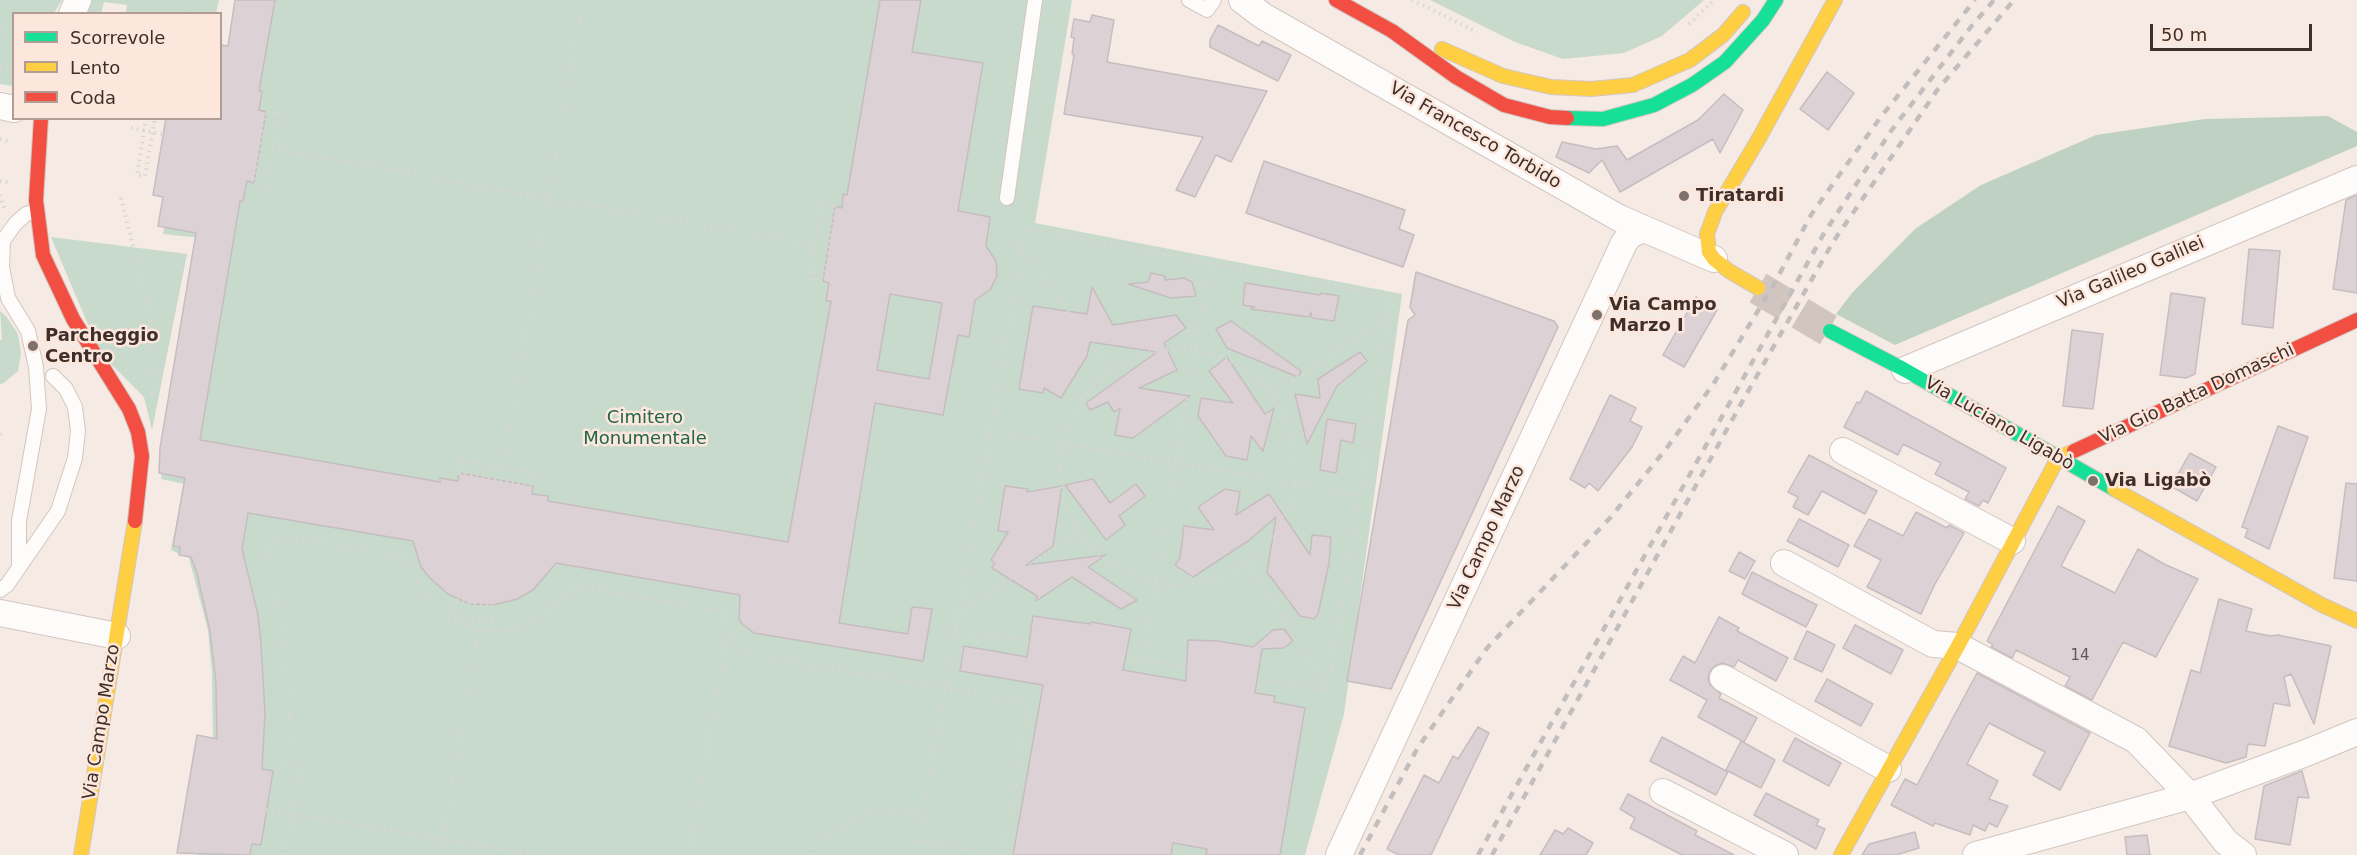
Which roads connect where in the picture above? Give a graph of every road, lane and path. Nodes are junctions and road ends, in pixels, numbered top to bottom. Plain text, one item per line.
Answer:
1 (198, 0) edge
2 (583, 0) edge
3 (1035, 0) edge
4 (1189, 0) edge
5 (1214, 0) edge
6 (1242, 0) edge
7 (1336, 0) edge
8 (1412, 0) edge
9 (1582, 0) edge
10 (1602, 0) edge
11 (1714, 0) edge
12 (1753, 0) edge
13 (1776, 0) edge
14 (1849, 0) edge
15 (1832, 6) edge
16 (188, 12) edge
17 (0, 25) edge
18 (1684, 29) dead end
19 (1392, 31) junction
20 (1482, 35) dead end
21 (12, 38) edge
22 (40, 120) edge
23 (146, 120) edge
24 (155, 120) edge
25 (130, 128) dead end
26 (144, 130) junction
27 (153, 132) junction
28 (163, 134) dead end
29 (273, 148) junction
30 (2357, 179) edge
31 (0, 181) edge
32 (11, 183) dead end
33 (0, 195) edge
34 (121, 198) dead end
35 (1007, 198) dead end
36 (548, 199) junction
37 (36, 211) junction
38 (7, 218) dead end
39 (1643, 229) junction
40 (1002, 243) dead end
41 (816, 244) junction
42 (1022, 247) junction
43 (1714, 259) junction
44 (1211, 262) junction
45 (1758, 288) tunnel mouth
46 (1389, 315) junction
47 (2357, 320) edge
48 (1830, 331) tunnel mouth
49 (1196, 350) junction
50 (1905, 370) junction
51 (1110, 371) junction
52 (53, 376) dead end
53 (1273, 394) junction
54 (152, 402) dead end
55 (991, 431) junction
56 (1062, 443) junction
57 (1843, 451) dead end
58 (2058, 458) junction
59 (1176, 462) junction
60 (502, 467) junction
61 (1294, 483) junction
62 (1360, 495) junction
63 (1079, 532) junction
64 (2012, 541) junction
65 (1248, 562) junction
66 (1784, 563) dead end
67 (19, 567) junction
68 (1156, 582) junction
69 (0, 590) edge
70 (959, 612) junction
71 (0, 613) edge
72 (480, 621) junction
73 (2357, 621) edge
74 (728, 630) junction
75 (956, 630) junction
76 (478, 631) junction
77 (117, 636) junction
78 (1958, 646) junction
79 (1142, 660) junction
80 (1723, 678) dead end
81 (946, 689) junction
82 (1328, 690) junction
83 (2357, 732) edge
84 (1888, 769) junction
85 (1663, 792) dead end
86 (2190, 796) junction
87 (266, 810) dead end
88 (291, 814) junction
89 (923, 817) junction
90 (443, 839) junction
91 (81, 855) edge
92 (283, 855) edge
93 (440, 855) edge
94 (540, 855) edge
95 (688, 855) edge
96 (810, 855) edge
97 (996, 855) edge
98 (1003, 855) edge
99 (1339, 855) edge
100 (1785, 855) edge
101 (1841, 855) edge
102 (1976, 855) edge
103 (2244, 855) edge

1 - 16 path
2 - 36 path
3 - 35 lane
4 - 5 lane
6 - 39 street, Via Francesco Torbido
7 - 19 street
8 - 20 path
9 - 10 path
11 - 18 path
12 - 19 street
13 - 19 street
14 - 15 lane
15 - 43 street
17 - 21 path
22 - 37 street
23 - 26 path
24 - 27 path
25 - 26 path
26 - 27 path
26 - 27 path
27 - 28 path
29 - 29 path
29 - 36 path
30 - 50 street, Via Galileo Galilei
31 - 32 path
33 - 38 path
34 - 54 path
36 - 41 path
36 - 60 path
37 - 67 lane
37 - 77 street
39 - 43 street, Via Francesco Torbido
39 - 99 street, Via Campo Marzo
40 - 42 path
41 - 41 path
42 - 44 path
42 - 51 path
42 - 55 path
43 - 45 street
44 - 46 path
44 - 49 path
46 - 53 path
46 - 62 path
47 - 58 street, Via Gio Batta Domaschi
48 - 50 street, Via Luciano Ligabò
49 - 51 path
49 - 53 path
49 - 59 path
50 - 58 street, Via Luciano Ligabò
51 - 56 path
52 - 67 lane
53 - 61 path
55 - 56 path
55 - 70 path
56 - 59 path
56 - 63 path
57 - 64 street
58 - 64 street
58 - 73 street, Via Luciano Ligabò
59 - 61 path
59 - 68 path
60 - 60 path
61 - 62 path
61 - 65 path
62 - 82 path
63 - 68 path
63 - 70 path
64 - 78 street
65 - 68 path
65 - 82 path
66 - 78 street
67 - 69 lane
68 - 79 path
70 - 75 path
71 - 77 street, Via Campo Marzo
72 - 72 path
72 - 76 path
74 - 76 path
74 - 81 path
74 - 95 path
75 - 79 path
75 - 81 path
76 - 88 path
76 - 90 path
77 - 91 street, Via Campo Marzo
78 - 84 street
78 - 86 street
79 - 82 path
80 - 84 street
81 - 89 path
81 - 98 path
83 - 86 street
84 - 101 street
85 - 100 street
86 - 102 street
86 - 103 street
87 - 88 path
88 - 90 path
88 - 92 path
89 - 96 path
89 - 97 path
90 - 93 path
90 - 94 path

